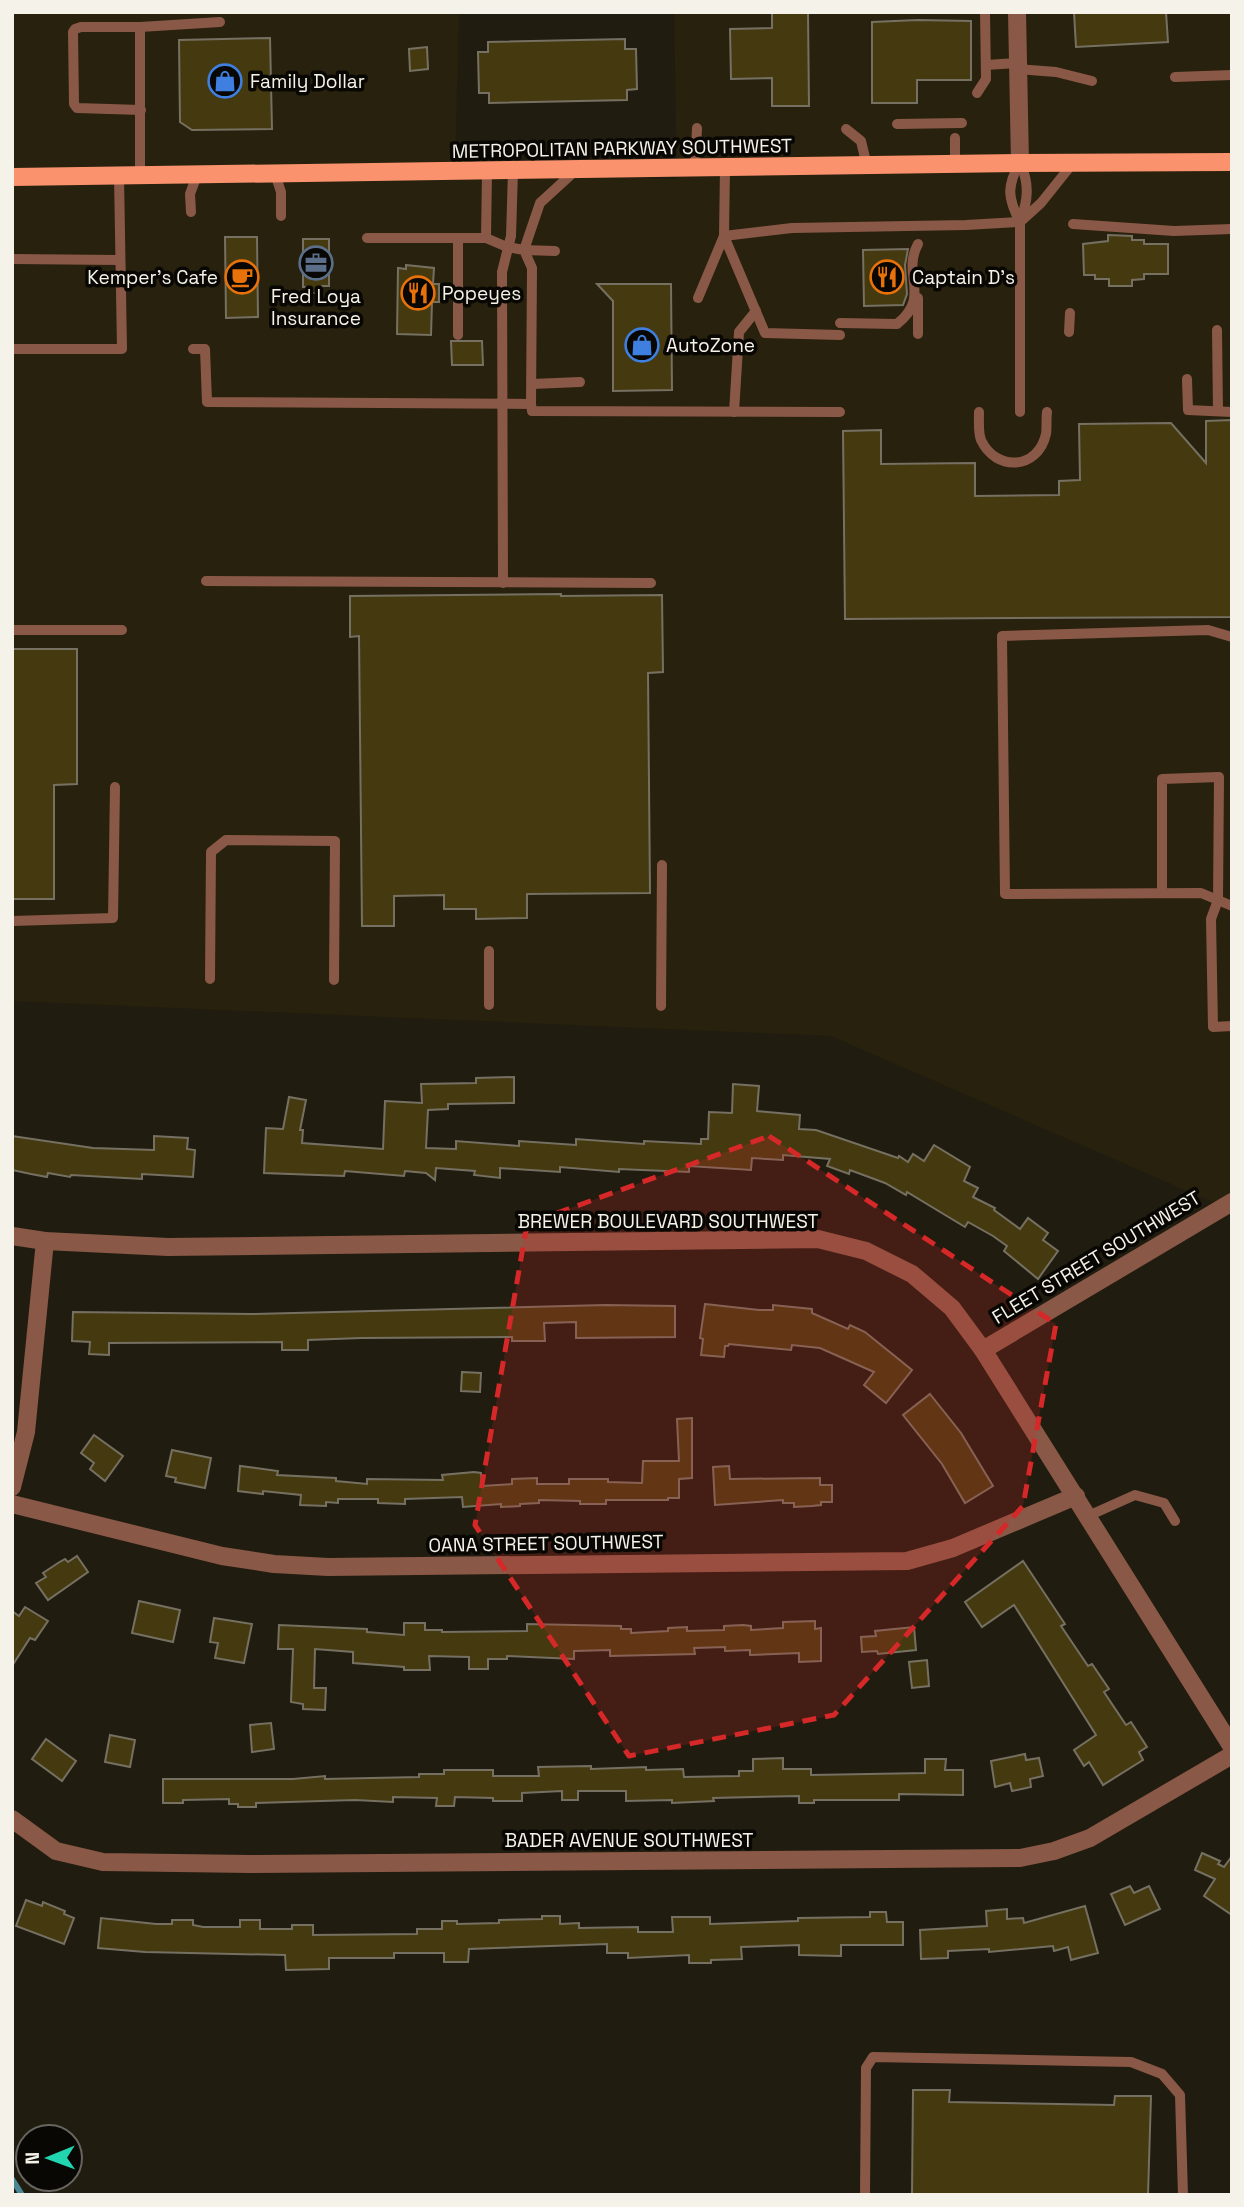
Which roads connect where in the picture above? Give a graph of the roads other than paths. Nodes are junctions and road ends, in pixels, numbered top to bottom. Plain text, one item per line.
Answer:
1 (985, 12) edge
2 (1017, 12) edge
3 (220, 22) dead end
4 (140, 27) junction
5 (986, 65) junction
6 (1017, 66) junction
7 (1232, 75) edge
8 (1175, 77) dead end
9 (1092, 81) dead end
10 (976, 93) dead end
11 (141, 110) junction
12 (962, 123) dead end
13 (897, 124) dead end
14 (696, 128) dead end
15 (846, 129) dead end
16 (955, 138) dead end
17 (1232, 162) edge
18 (1020, 163) junction
19 (1073, 163) junction
20 (955, 164) junction
21 (867, 166) junction
22 (695, 168) junction
23 (725, 168) junction
24 (577, 170) junction
25 (487, 171) junction
26 (513, 171) junction
27 (275, 174) junction
28 (197, 175) junction
29 (119, 176) junction
30 (140, 176) junction
31 (12, 177) edge
32 (191, 212) dead end
33 (281, 216) dead end
34 (1020, 222) junction
35 (1073, 224) dead end
36 (918, 226) junction
37 (1232, 229) edge
38 (724, 236) junction
39 (367, 238) dead end
40 (458, 238) junction
41 (485, 238) junction
42 (918, 244) junction
43 (507, 247) junction
44 (524, 250) junction
45 (555, 251) dead end
46 (12, 259) edge
47 (120, 260) junction
48 (698, 298) dead end
49 (756, 312) junction
50 (1070, 313) dead end
51 (1217, 330) dead end
52 (1069, 332) dead end
53 (918, 334) dead end
54 (458, 335) dead end
55 (12, 349) edge
56 (193, 349) dead end
57 (1187, 379) dead end
58 (580, 382) dead end
59 (532, 384) junction
60 (503, 404) junction
61 (531, 404) junction
62 (1218, 411) junction
63 (734, 412) junction
64 (840, 412) dead end
65 (979, 412) dead end
66 (1020, 412) dead end
67 (1046, 412) dead end
68 (1232, 412) edge
69 (206, 581) dead end
70 (503, 583) junction
71 (651, 583) dead end
72 (12, 630) edge
73 (122, 630) dead end
74 (1232, 637) edge
75 (115, 787) dead end
76 (662, 865) dead end
77 (1162, 893) junction
78 (1218, 900) junction
79 (1232, 906) edge
80 (12, 921) edge
81 (489, 951) dead end
82 (210, 979) dead end
83 (334, 980) dead end
84 (489, 1005) dead end
85 (661, 1006) dead end
86 (1232, 1027) edge
87 (1232, 1202) edge
88 (12, 1236) edge
89 (45, 1241) junction
90 (983, 1350) junction
91 (12, 1487) edge
92 (1076, 1496) junction
93 (12, 1504) edge
94 (1088, 1516) junction
95 (1175, 1521) dead end
96 (1232, 1747) edge
97 (1232, 1755) edge
98 (12, 1819) edge
99 (865, 2195) edge
100 (1183, 2195) edge

1 - 5 lane
2 - 6 street
3 - 4 lane
4 - 11 lane
4 - 11 lane
5 - 6 lane
5 - 10 lane
6 - 9 lane
6 - 18 street
7 - 8 lane
11 - 30 lane
12 - 13 lane
14 - 22 lane
15 - 21 lane
16 - 20 lane
17 - 19 main road, METROPOLITAN PARKWAY SOUTHWEST
18 - 19 main road, METROPOLITAN PARKWAY SOUTHWEST
18 - 20 main road, METROPOLITAN PARKWAY SOUTHWEST
18 - 34 lane
18 - 34 lane
19 - 34 lane
20 - 21 main road, METROPOLITAN PARKWAY SOUTHWEST
21 - 23 main road, METROPOLITAN PARKWAY SOUTHWEST
22 - 23 main road, METROPOLITAN PARKWAY SOUTHWEST
22 - 24 main road, METROPOLITAN PARKWAY SOUTHWEST
23 - 38 lane
24 - 26 main road, METROPOLITAN PARKWAY SOUTHWEST
24 - 44 lane
25 - 26 main road, METROPOLITAN PARKWAY SOUTHWEST
25 - 27 main road, METROPOLITAN PARKWAY SOUTHWEST
25 - 41 lane
26 - 43 lane
27 - 28 main road, METROPOLITAN PARKWAY SOUTHWEST
27 - 33 lane
28 - 30 main road, METROPOLITAN PARKWAY SOUTHWEST
28 - 32 lane
29 - 30 main road, METROPOLITAN PARKWAY SOUTHWEST
29 - 31 main road, METROPOLITAN PARKWAY SOUTHWEST
29 - 47 lane
34 - 36 lane
34 - 66 lane
35 - 37 lane
36 - 38 lane
36 - 42 lane
38 - 48 lane
38 - 49 lane
39 - 40 lane
40 - 41 lane
40 - 54 lane
41 - 43 lane
42 - 49 lane
42 - 53 lane
43 - 44 lane
43 - 60 lane
44 - 45 lane
44 - 59 lane
46 - 47 lane
47 - 55 lane
49 - 63 lane
50 - 52 lane
51 - 62 lane
56 - 60 lane
57 - 62 lane
58 - 59 lane
59 - 61 lane
60 - 61 lane
60 - 70 lane
61 - 63 lane
62 - 68 lane
63 - 64 lane
65 - 67 lane
69 - 70 lane
70 - 71 lane
72 - 73 lane
74 - 77 lane
75 - 80 lane
76 - 85 lane
77 - 78 lane
77 - 78 lane
78 - 79 lane
78 - 86 lane
81 - 84 lane
82 - 83 lane
87 - 90 street, FLEET STREET SOUTHWEST
88 - 89 street, BREWER BOULEVARD SOUTHWEST
89 - 90 street, BREWER BOULEVARD SOUTHWEST
89 - 91 street
90 - 92 street, BREWER BOULEVARD SOUTHWEST
92 - 93 street, OANA STREET SOUTHWEST
92 - 94 street, BREWER BOULEVARD SOUTHWEST
94 - 95 lane
94 - 96 street, BREWER BOULEVARD SOUTHWEST
97 - 98 street, BADER AVENUE SOUTHWEST
99 - 100 lane

